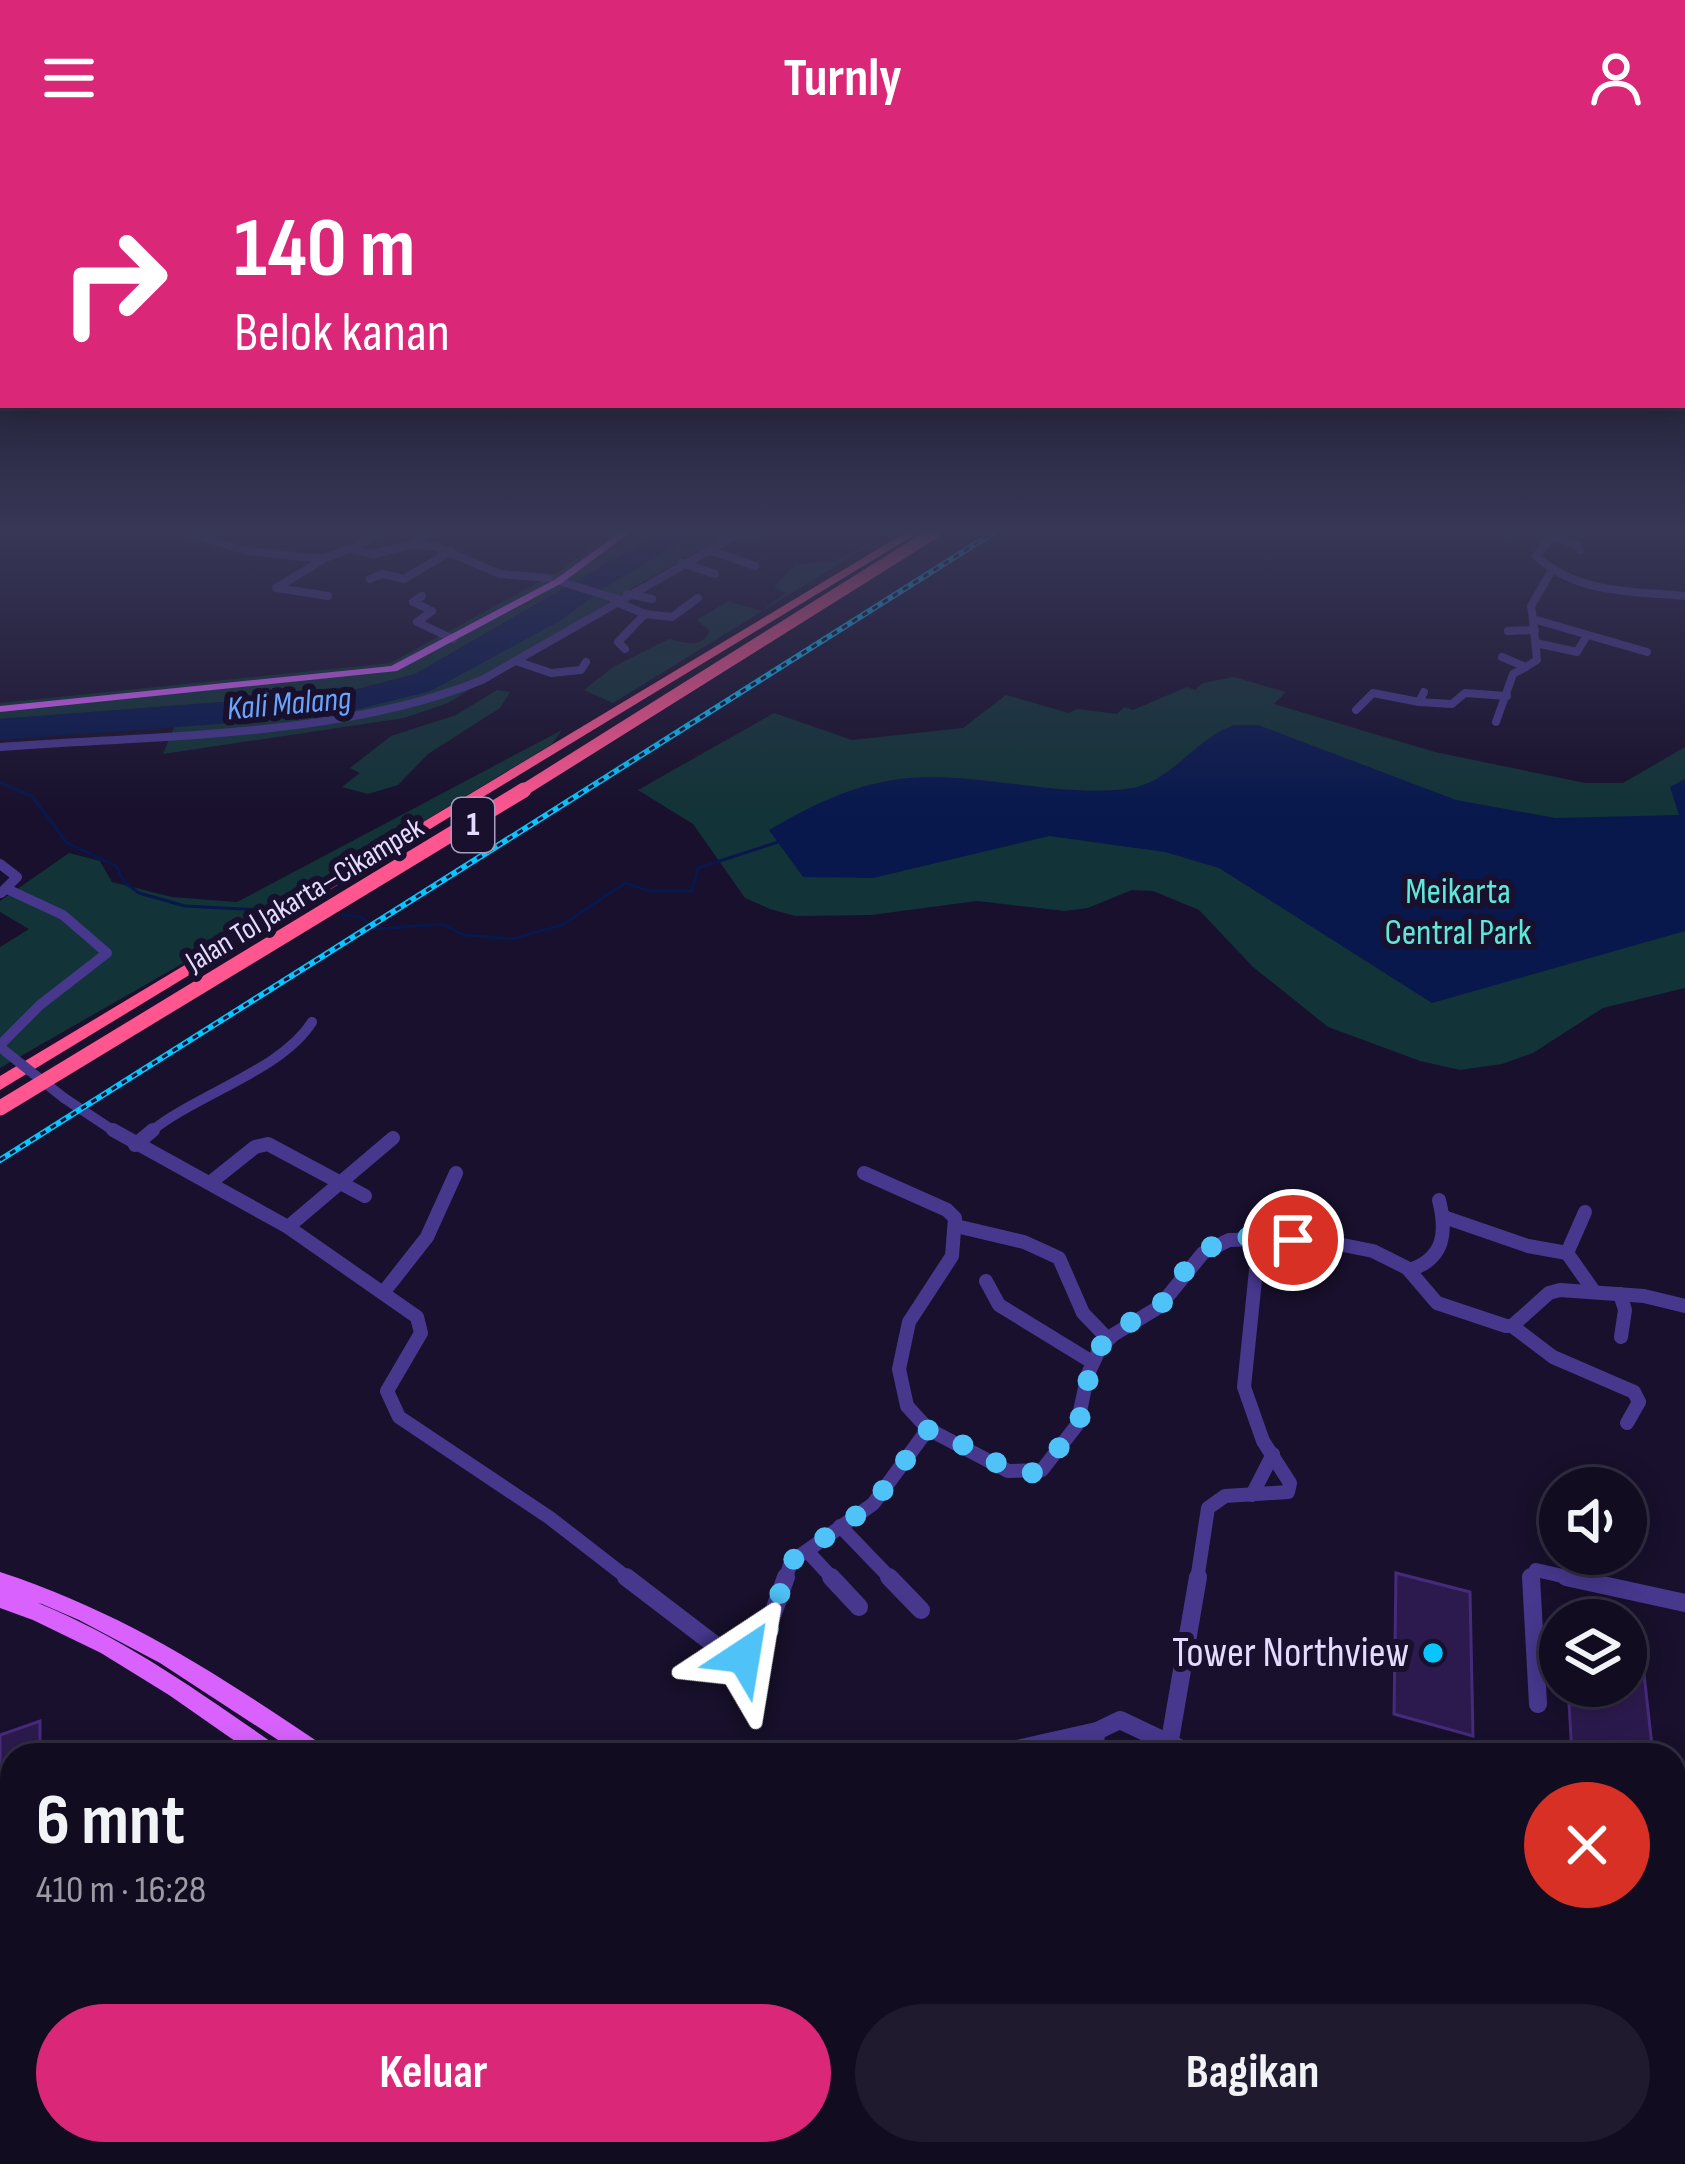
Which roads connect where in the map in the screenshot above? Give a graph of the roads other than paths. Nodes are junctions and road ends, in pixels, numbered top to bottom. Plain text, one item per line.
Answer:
1 (1534, 624) edge
2 (423, 625) edge
3 (473, 625) edge
4 (575, 625) edge
5 (635, 625) edge
6 (763, 625) edge
7 (776, 625) edge
8 (791, 625) edge
9 (1531, 625) edge
10 (1537, 625) edge
11 (1508, 631) dead end
12 (1586, 637) junction
13 (449, 638) junction
14 (1536, 644) junction
15 (626, 649) dead end
16 (1647, 652) dead end
17 (1502, 657) dead end
18 (516, 661) junction
19 (586, 662) dead end
20 (1526, 668) junction
21 (1508, 696) junction
22 (0, 706) edge
23 (1356, 710) dead end
24 (1496, 722) dead end
25 (0, 747) edge
26 (0, 864) edge
27 (3, 891) edge
28 (312, 1022) dead end
29 (0, 1047) edge
30 (0, 1084) edge
31 (0, 1094) edge
32 (0, 1109) edge
33 (393, 1138) dead end
34 (135, 1145) junction
35 (456, 1173) dead end
36 (864, 1173) dead end
37 (340, 1180) junction
38 (211, 1182) junction
39 (365, 1196) dead end
40 (1439, 1200) dead end
41 (1585, 1212) dead end
42 (1444, 1217) junction
43 (956, 1226) junction
44 (288, 1228) junction
45 (1259, 1240) dead end
46 (1567, 1253) junction
47 (1410, 1270) junction
48 (986, 1280) dead end
49 (1593, 1290) junction
50 (383, 1293) junction
51 (1620, 1294) junction
52 (1685, 1306) edge
53 (1512, 1326) junction
54 (1622, 1337) dead end
55 (1108, 1340) junction
56 (1092, 1362) junction
57 (1627, 1423) dead end
58 (928, 1430) junction
59 (1273, 1454) junction
60 (1252, 1495) junction
61 (840, 1526) junction
62 (807, 1551) junction
63 (0, 1581) edge
64 (0, 1599) edge
65 (1685, 1603) edge
66 (859, 1607) dead end
67 (921, 1610) dead end
68 (1538, 1704) dead end
69 (1097, 1731) junction
70 (255, 1743) edge
71 (301, 1743) edge
72 (1043, 1743) edge
73 (1094, 1743) edge
74 (1164, 1743) edge
75 (1170, 1743) edge

1 - 14 street
2 - 13 street
3 - 13 main road
4 - 18 street
5 - 15 street
6 - 30 highway, Jalan Tol Jakarta–Cikampek / 1
7 - 31 highway, 1, bridge
8 - 32 highway, Jalan Tol Jakarta–Cikampek / 1
9 - 11 street
10 - 12 street
12 - 14 street
12 - 16 street
13 - 22 main road
14 - 20 street
17 - 20 street
18 - 19 street
18 - 25 street
20 - 21 street
21 - 23 street
21 - 24 street
26 - 27 street
27 - 29 street
28 - 34 street
29 - 34 street, bridge
33 - 37 street
34 - 38 street
35 - 50 street
36 - 43 street
37 - 38 street
37 - 39 street
37 - 44 street
38 - 44 street
40 - 42 street
41 - 46 street
42 - 46 street
42 - 47 street
43 - 55 street
43 - 58 street
44 - 50 street
45 - 59 street
46 - 49 street
47 - 53 street
47 - 55 street
48 - 56 street
49 - 51 street
49 - 53 street
50 - 62 street
51 - 52 street
51 - 54 street
53 - 57 street
55 - 56 street
56 - 58 street
58 - 61 street
59 - 60 street
59 - 60 street
60 - 75 street
61 - 62 street
61 - 67 street
62 - 66 street
63 - 71 main road
64 - 70 main road
65 - 68 street
69 - 72 street
69 - 73 street
69 - 74 street

